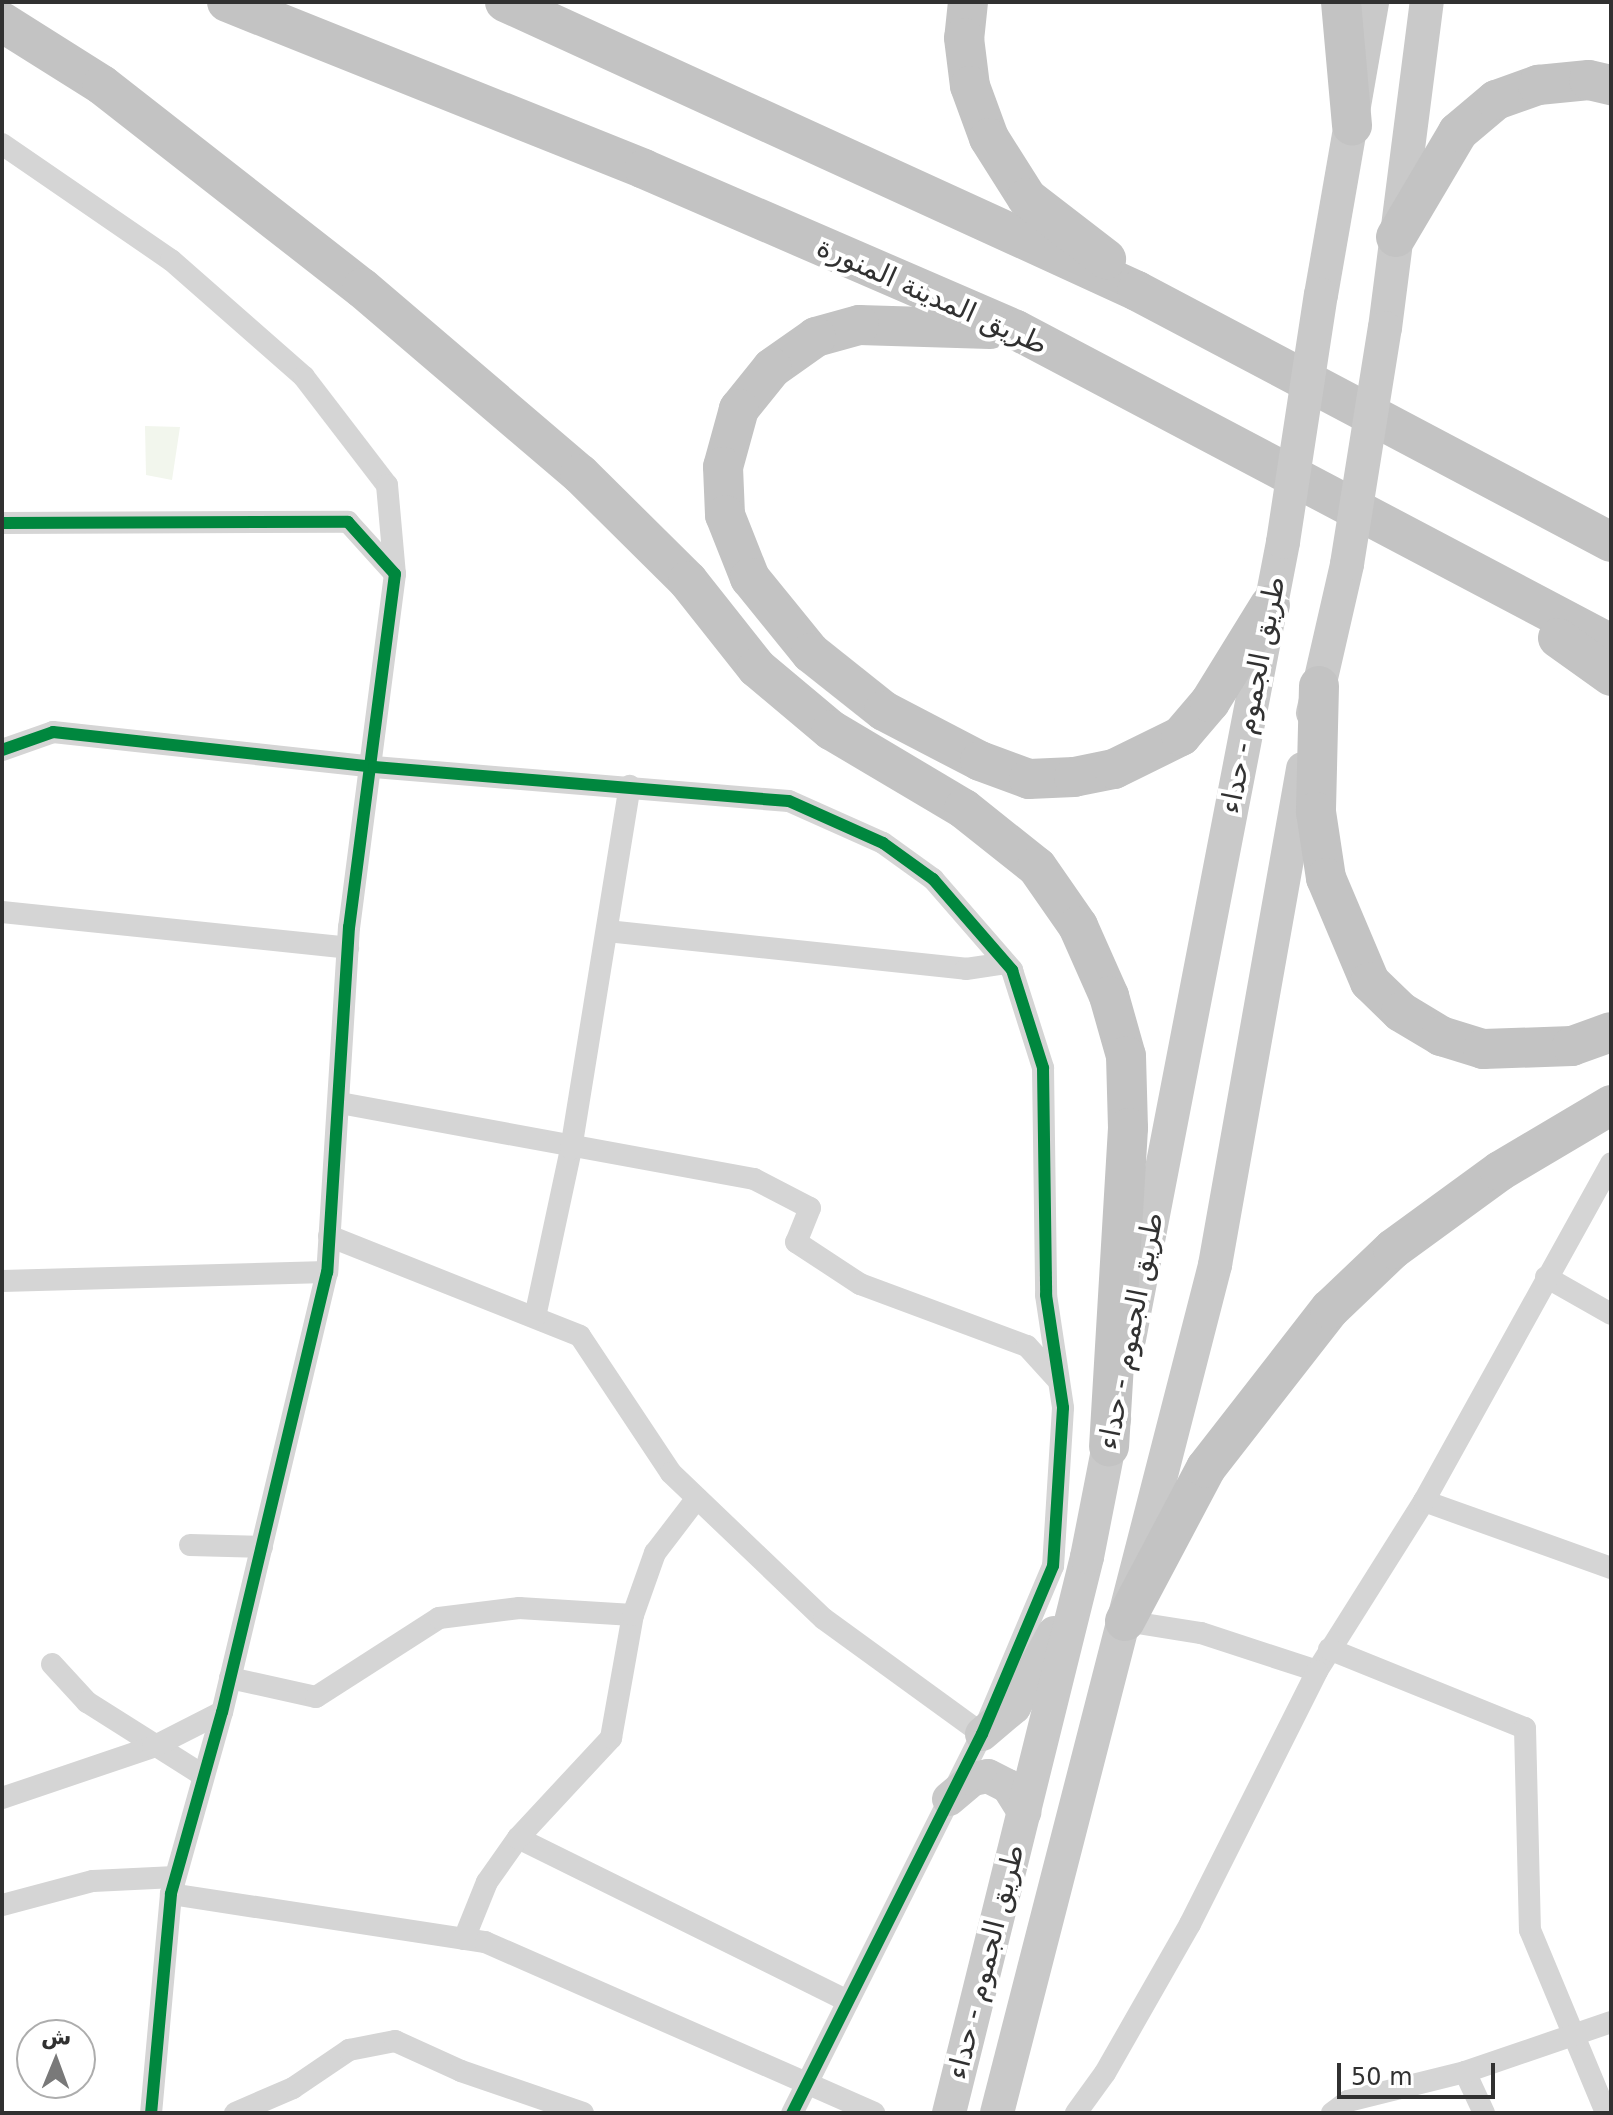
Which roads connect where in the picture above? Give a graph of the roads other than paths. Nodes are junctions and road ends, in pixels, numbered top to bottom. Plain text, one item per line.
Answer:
1 (227, 2) edge
2 (505, 2) edge
3 (968, 2) edge
4 (1341, 2) edge
5 (1372, 2) edge
6 (1427, 2) edge
7 (2, 22) edge
8 (1611, 85) edge
9 (1352, 126) junction
10 (2, 144) edge
11 (1396, 237) junction
12 (1201, 325) junction
13 (1016, 330) junction
14 (1408, 436) junction
15 (1611, 520) edge
16 (2, 523) edge
17 (1611, 542) edge
18 (1430, 548) junction
19 (395, 574) junction
20 (1270, 605) junction
21 (1611, 644) edge
22 (1611, 676) edge
23 (1319, 686) junction
24 (2, 750) edge
25 (374, 767) junction
26 (630, 786) junction
27 (2, 912) edge
28 (607, 931) junction
29 (348, 948) junction
30 (1006, 963) junction
31 (1611, 1032) edge
32 (340, 1103) junction
33 (1611, 1105) edge
34 (571, 1149) junction
35 (1611, 1163) edge
36 (329, 1236) junction
37 (327, 1272) junction
38 (1546, 1277) junction
39 (2, 1281) edge
40 (1611, 1314) edge
41 (535, 1317) junction
42 (1056, 1378) junction
43 (1109, 1446) junction
44 (697, 1498) junction
45 (1424, 1501) junction
46 (190, 1545) dead end
47 (262, 1547) junction
48 (1611, 1568) edge
49 (1081, 1579) junction
50 (633, 1615) junction
51 (1125, 1621) junction
52 (1329, 1649) junction
53 (52, 1664) dead end
54 (1317, 1671) junction
55 (230, 1678) junction
56 (222, 1712) junction
57 (982, 1734) junction
58 (153, 1747) junction
59 (201, 1774) junction
60 (2, 1798) edge
61 (949, 1799) junction
62 (1024, 1812) junction
63 (518, 1838) junction
64 (173, 1886) junction
65 (2, 1905) edge
66 (464, 1939) junction
67 (848, 2001) junction
68 (1611, 2022) edge
69 (1572, 2037) junction
70 (1465, 2072) junction
71 (806, 2085) junction
72 (151, 2113) edge
73 (235, 2113) edge
74 (583, 2113) edge
75 (792, 2113) edge
76 (874, 2113) edge
77 (949, 2113) edge
78 (997, 2113) edge
79 (1076, 2113) edge
80 (1332, 2113) edge
81 (1484, 2113) edge
82 (1606, 2113) edge

1 - 13 highway, طريق المدينة المنورة
2 - 12 highway
3 - 12 highway
4 - 9 highway
5 - 9 main road, طريق الجموم - حداء
6 - 11 main road, طريق الجموم - حداء
7 - 43 highway
8 - 11 highway
9 - 20 main road, طريق الجموم - حداء, bridge
10 - 19 street
11 - 23 main road, طريق الجموم - حداء, bridge
12 - 14 highway
13 - 18 highway, طريق المدينة المنورة
13 - 20 highway
14 - 15 highway
14 - 17 highway
16 - 19 street
18 - 21 highway, طريق المدينة المنورة
18 - 22 highway
19 - 25 street
20 - 43 main road, طريق الجموم - حداء
23 - 31 highway
23 - 51 main road, طريق الجموم - حداء
24 - 25 street
25 - 26 street
25 - 29 street
26 - 28 street
26 - 30 street
27 - 29 street
28 - 30 street
28 - 34 street
29 - 32 street
30 - 42 street
32 - 34 street
32 - 36 street
33 - 51 highway
34 - 41 street
34 - 42 street
35 - 38 street
36 - 37 street
36 - 41 street
37 - 39 street
37 - 47 street
38 - 40 street
38 - 45 street
41 - 44 street
42 - 57 street
43 - 49 main road, طريق الجموم - حداء
44 - 50 street
44 - 57 street
45 - 48 street
45 - 52 street
46 - 47 street
47 - 55 street
49 - 57 main road
49 - 62 main road, طريق الجموم - حداء
50 - 55 street
50 - 63 street
51 - 54 street
51 - 78 main road, طريق الجموم - حداء
52 - 54 street
52 - 69 street
53 - 58 street
54 - 79 street
55 - 56 street
56 - 58 street
56 - 59 street
57 - 61 street
58 - 59 street
58 - 60 street
59 - 64 street
61 - 62 main road
61 - 67 street
62 - 77 main road, طريق الجموم - حداء
63 - 66 street
63 - 67 street
64 - 65 street
64 - 66 street
64 - 72 street
66 - 71 street
67 - 71 street
68 - 69 street
69 - 70 street
69 - 82 street
70 - 80 street
70 - 81 street
71 - 75 street
71 - 76 street
73 - 74 street

